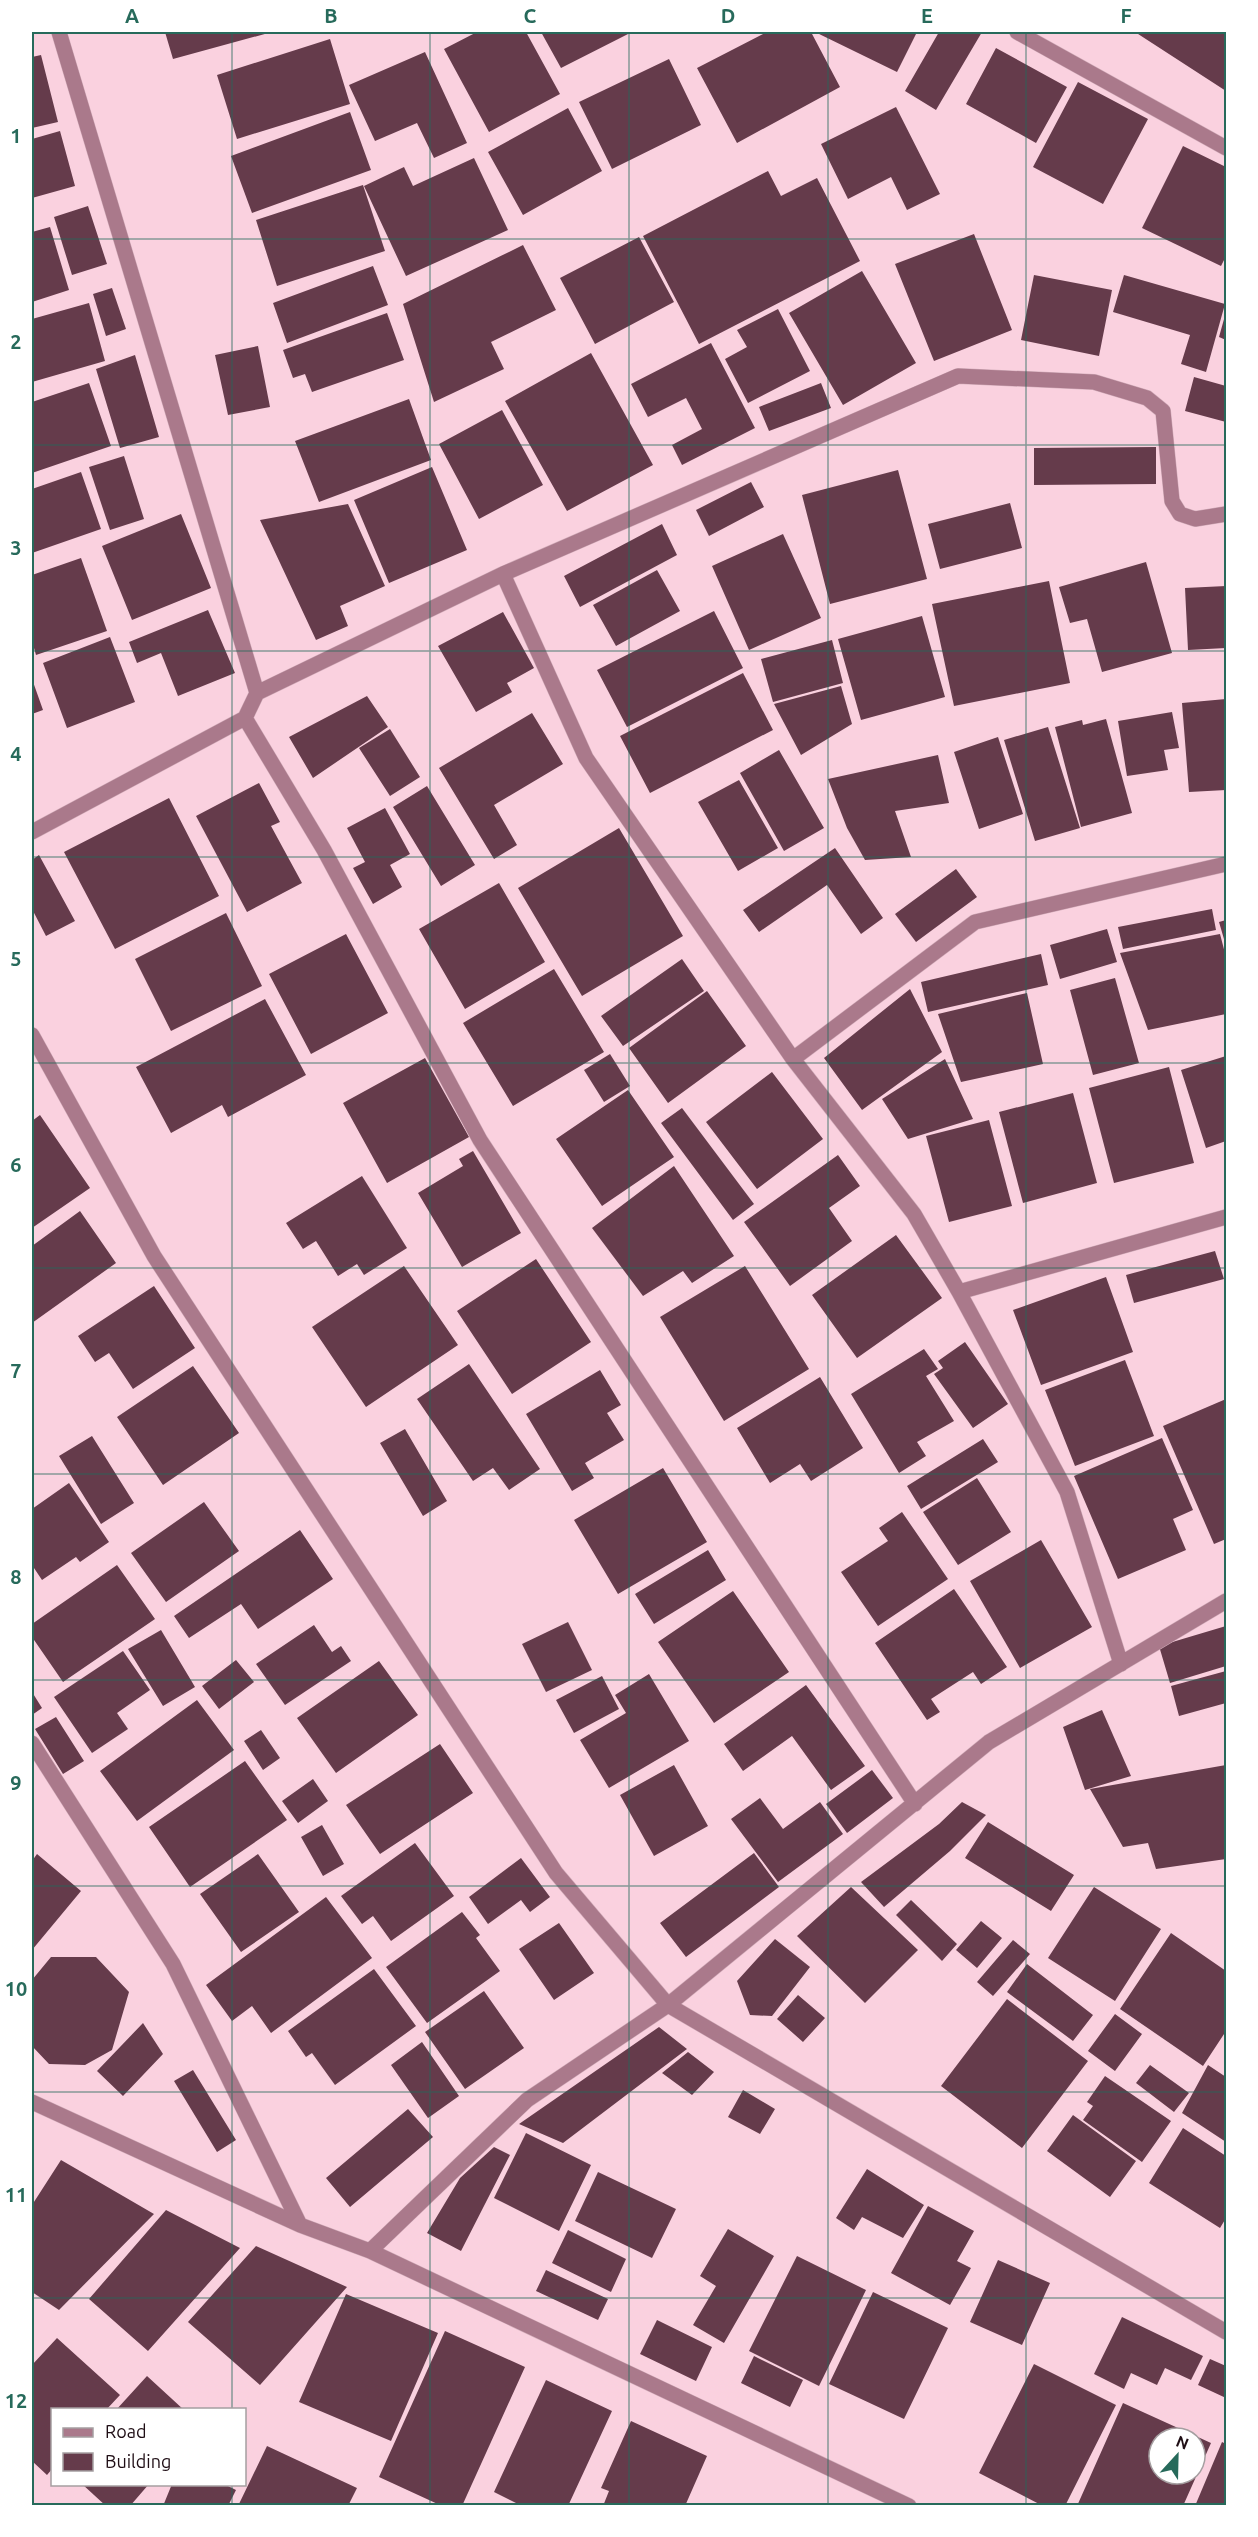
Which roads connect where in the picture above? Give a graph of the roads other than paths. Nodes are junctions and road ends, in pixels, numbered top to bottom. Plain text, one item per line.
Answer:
1 (59, 32) edge
2 (1017, 32) edge
3 (1227, 148) edge
4 (1227, 514) edge
5 (503, 574) junction
6 (257, 693) junction
7 (245, 718) junction
8 (32, 832) edge
9 (1227, 864) edge
10 (32, 1035) edge
11 (794, 1059) junction
12 (1227, 1217) edge
13 (959, 1292) junction
14 (1227, 1601) edge
15 (1121, 1664) junction
16 (32, 1743) edge
17 (915, 1804) junction
18 (668, 2006) junction
19 (32, 2102) edge
20 (300, 2225) junction
21 (370, 2251) junction
22 (1227, 2332) edge
23 (909, 2505) edge

1 - 6 street
2 - 3 street
4 - 5 street
5 - 6 street
5 - 11 street
6 - 7 street
7 - 8 street
7 - 17 street
9 - 11 street
10 - 18 street
11 - 13 street
12 - 13 street
13 - 15 street
14 - 15 street
15 - 17 street
16 - 20 street
17 - 18 street
18 - 21 street
18 - 22 street
19 - 20 street
20 - 21 street
21 - 23 street

